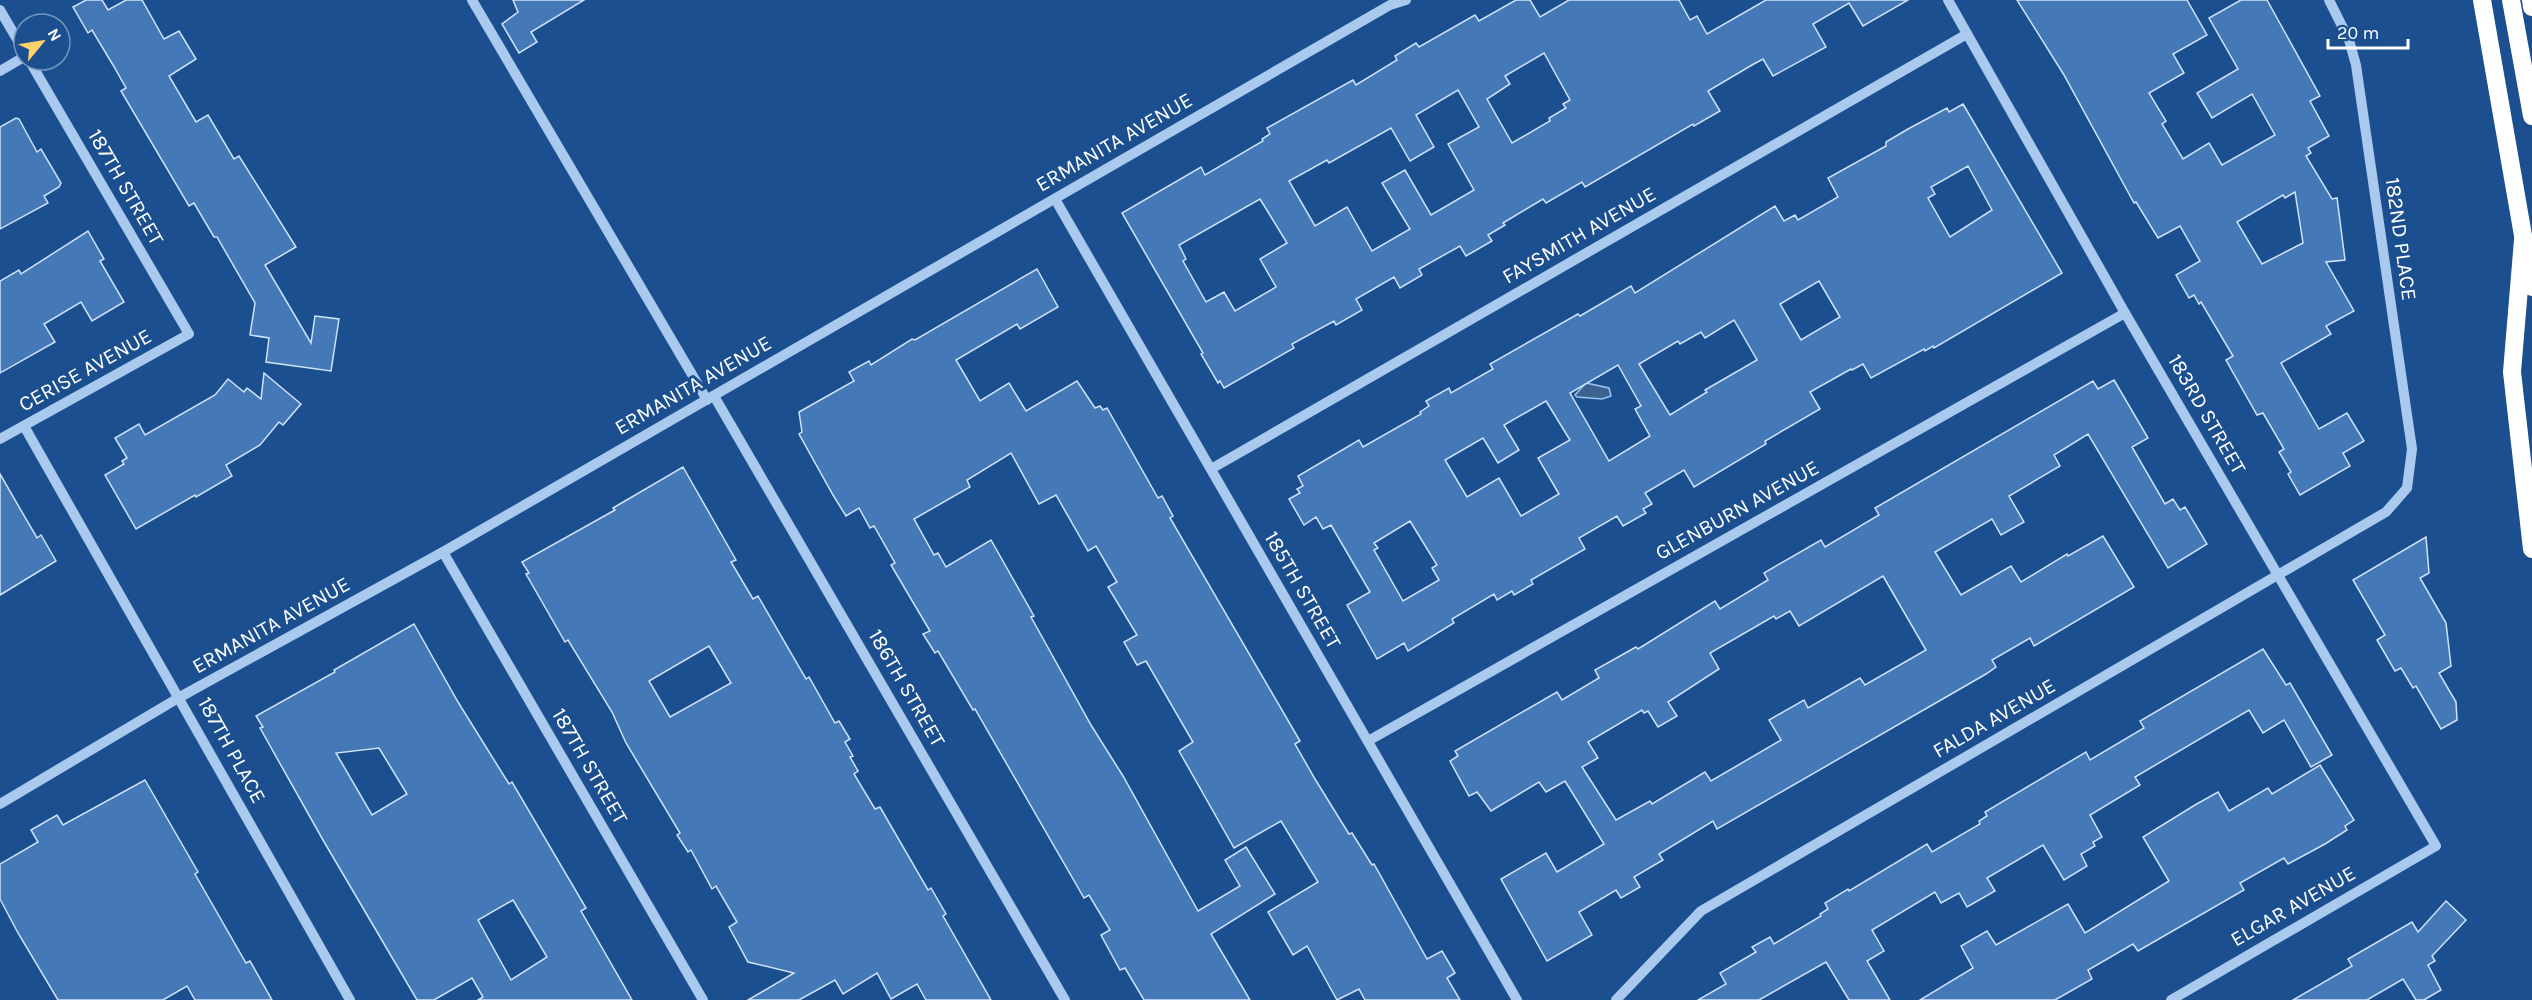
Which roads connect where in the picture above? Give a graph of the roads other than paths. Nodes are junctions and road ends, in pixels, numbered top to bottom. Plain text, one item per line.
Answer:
1 (472, 0) edge
2 (1406, 0) edge
3 (1948, 0) edge
4 (2329, 0) edge
5 (2511, 0) edge
6 (2531, 0) edge
7 (2483, 3) edge
8 (2532, 8) edge
9 (0, 10) edge
10 (12, 30) edge
11 (1966, 34) junction
12 (36, 72) edge
13 (2532, 116) edge
14 (1055, 199) junction
15 (2523, 240) junction
16 (2532, 287) edge
17 (2125, 313) junction
18 (189, 334) joint
19 (711, 398) junction
20 (24, 426) junction
21 (0, 440) edge
22 (1211, 469) junction
23 (2407, 488) joint
24 (2532, 549) edge
25 (443, 552) junction
26 (2278, 575) junction
27 (180, 697) junction
28 (1368, 741) junction
29 (0, 804) edge
30 (2436, 846) joint
31 (350, 1000) edge
32 (704, 1000) edge
33 (1065, 1000) edge
34 (1517, 1000) edge
35 (1616, 1000) edge
36 (2171, 1000) edge

1 - 19 street, 186TH STREET
2 - 14 street, ERMANITA AVENUE
3 - 11 street, 183RD STREET
4 - 23 street, 182ND PLACE
5 - 13 highway
6 - 8 highway
7 - 15 highway
9 - 10 street
11 - 17 street, 183RD STREET
11 - 22 street, FAYSMITH AVENUE
12 - 18 street, 187TH STREET
14 - 19 street, ERMANITA AVENUE
14 - 22 street, 185TH STREET
15 - 16 highway
15 - 24 highway
17 - 26 street, 183RD STREET
17 - 28 street, GLENBURN AVENUE
18 - 20 street, CERISE AVENUE
19 - 25 street, ERMANITA AVENUE
19 - 33 street, 186TH STREET
20 - 21 street, CERISE AVENUE
20 - 27 street, 187TH PLACE
22 - 28 street, 185TH STREET
23 - 26 street, FALDA AVENUE
25 - 27 street, ERMANITA AVENUE
25 - 32 street, 187TH STREET
26 - 30 street, 183RD STREET
26 - 35 street, FALDA AVENUE
27 - 29 street, ERMANITA AVENUE
27 - 31 street, 187TH PLACE
28 - 34 street, 185TH STREET
30 - 36 street, ELGAR AVENUE

